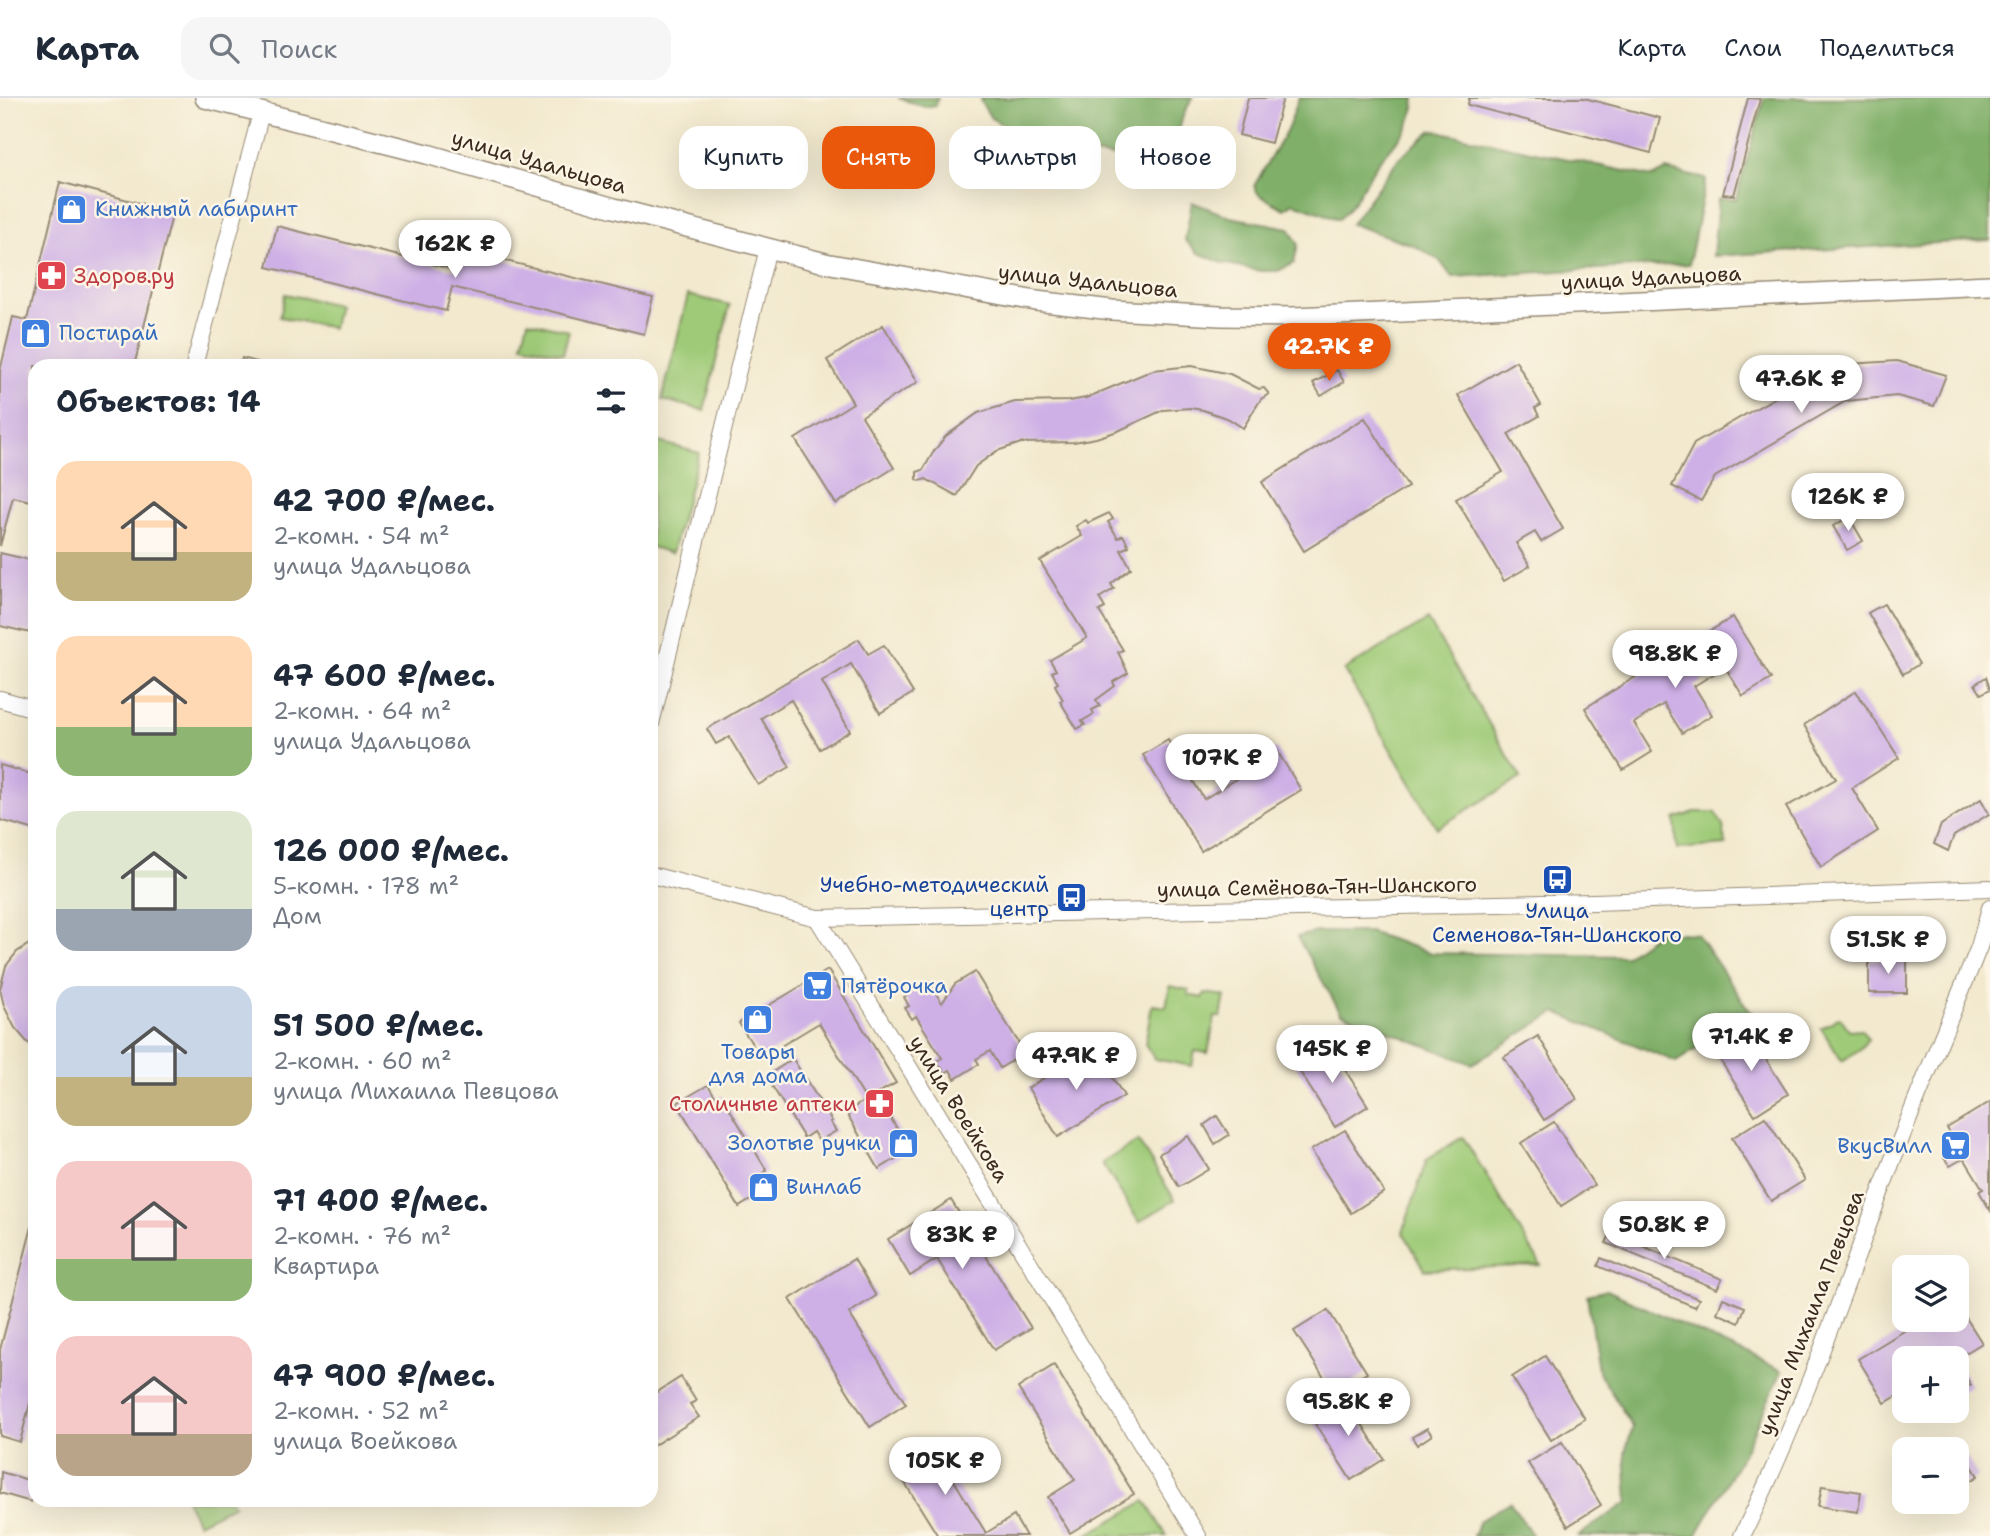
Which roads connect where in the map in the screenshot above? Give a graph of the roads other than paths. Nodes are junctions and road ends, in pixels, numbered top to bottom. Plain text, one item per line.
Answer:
1 (205, 98) edge
2 (261, 113) junction
3 (768, 248) junction
4 (1990, 285) edge
5 (196, 359) edge
6 (658, 696) edge
7 (0, 699) edge
8 (28, 707) edge
9 (658, 877) edge
10 (1990, 888) edge
11 (1990, 908) edge
12 (817, 918) junction
13 (1198, 1536) edge
14 (1742, 1536) edge

1 - 2 street, улица Удальцова
2 - 3 street, улица Удальцова
2 - 5 street
3 - 4 street, улица Удальцова
3 - 6 street
7 - 8 street
9 - 12 street, улица Семёнова-Тян-Шанского
10 - 12 street, улица Семёнова-Тян-Шанского
11 - 14 street, улица Михаила Певцова
12 - 13 street, улица Воейкова

